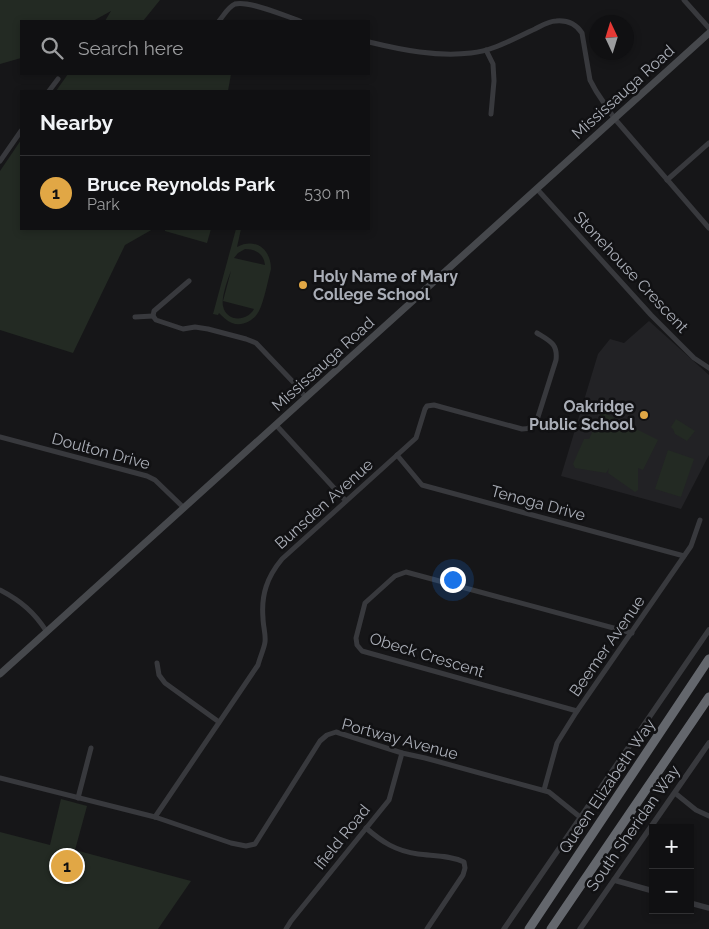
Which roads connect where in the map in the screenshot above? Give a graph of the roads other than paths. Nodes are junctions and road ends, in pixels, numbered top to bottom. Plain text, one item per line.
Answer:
1 (684, 0) edge
2 (220, 20) edge
3 (297, 20) edge
4 (709, 28) edge
5 (709, 33) edge
6 (370, 42) edge
7 (486, 50) junction
8 (58, 79) dead end
9 (50, 90) edge
10 (491, 114) dead end
11 (614, 118) junction
12 (20, 132) edge
13 (709, 143) edge
14 (0, 161) edge
15 (667, 180) junction
16 (537, 188) junction
17 (709, 228) edge
18 (189, 281) dead end
19 (153, 316) junction
20 (135, 318) dead end
21 (537, 333) dead end
22 (709, 368) edge
23 (306, 398) junction
24 (276, 425) junction
25 (0, 437) edge
26 (398, 455) junction
27 (346, 501) junction
28 (184, 508) junction
29 (700, 520) dead end
30 (684, 556) junction
31 (0, 590) edge
32 (709, 630) edge
33 (47, 632) junction
34 (632, 633) junction
35 (709, 659) edge
36 (158, 663) dead end
37 (0, 674) edge
38 (709, 697) edge
39 (577, 711) junction
40 (219, 722) junction
41 (709, 743) edge
42 (91, 748) dead end
43 (402, 753) junction
44 (0, 778) edge
45 (544, 790) junction
46 (675, 793) junction
47 (78, 798) junction
48 (580, 816) junction
49 (709, 816) edge
50 (155, 817) junction
51 (366, 828) junction
52 (614, 880) junction
53 (649, 890) edge
54 (694, 903) edge
55 (709, 908) edge
56 (286, 929) edge
57 (427, 929) edge
58 (504, 929) edge
59 (529, 929) edge
60 (551, 929) edge
61 (580, 929) edge

1 - 4 street
2 - 3 street
5 - 11 main road, Mississauga Road
6 - 7 street
7 - 10 street
7 - 11 street
8 - 9 street
11 - 15 street
11 - 16 main road, Mississauga Road
12 - 14 street
13 - 15 street
15 - 17 street
16 - 22 street, Stonehouse Crescent
16 - 23 main road, Mississauga Road
18 - 19 street
19 - 20 street
19 - 23 street
21 - 26 street, Bunsden Avenue
23 - 24 main road, Mississauga Road
24 - 27 street
24 - 28 main road, Mississauga Road
25 - 28 street, Doulton Drive
26 - 27 street, Bunsden Avenue
26 - 30 street, Tenoga Drive
27 - 40 street, Bunsden Avenue
28 - 33 main road, Mississauga Road
29 - 30 street, Beemer Avenue
30 - 34 street, Beemer Avenue
31 - 33 street
32 - 48 street
33 - 37 main road, Mississauga Road
34 - 39 street, Beemer Avenue
34 - 39 street, Obeck Crescent
35 - 59 highway, Queen Elizabeth Way
36 - 40 street
38 - 60 highway, Queen Elizabeth Way
39 - 45 street, Beemer Avenue
40 - 50 street, Bunsden Avenue
41 - 46 street, South Sheridan Way
42 - 47 street
43 - 45 street, Portway Avenue
43 - 50 street, Portway Avenue
43 - 51 street, Ifield Road
44 - 47 street, Portway Avenue
45 - 48 street, Portway Avenue
46 - 49 street
46 - 52 street, South Sheridan Way
47 - 50 street, Portway Avenue
48 - 58 street
51 - 56 street, Ifield Road
51 - 57 street
52 - 53 street
52 - 61 street, South Sheridan Way
54 - 55 street

